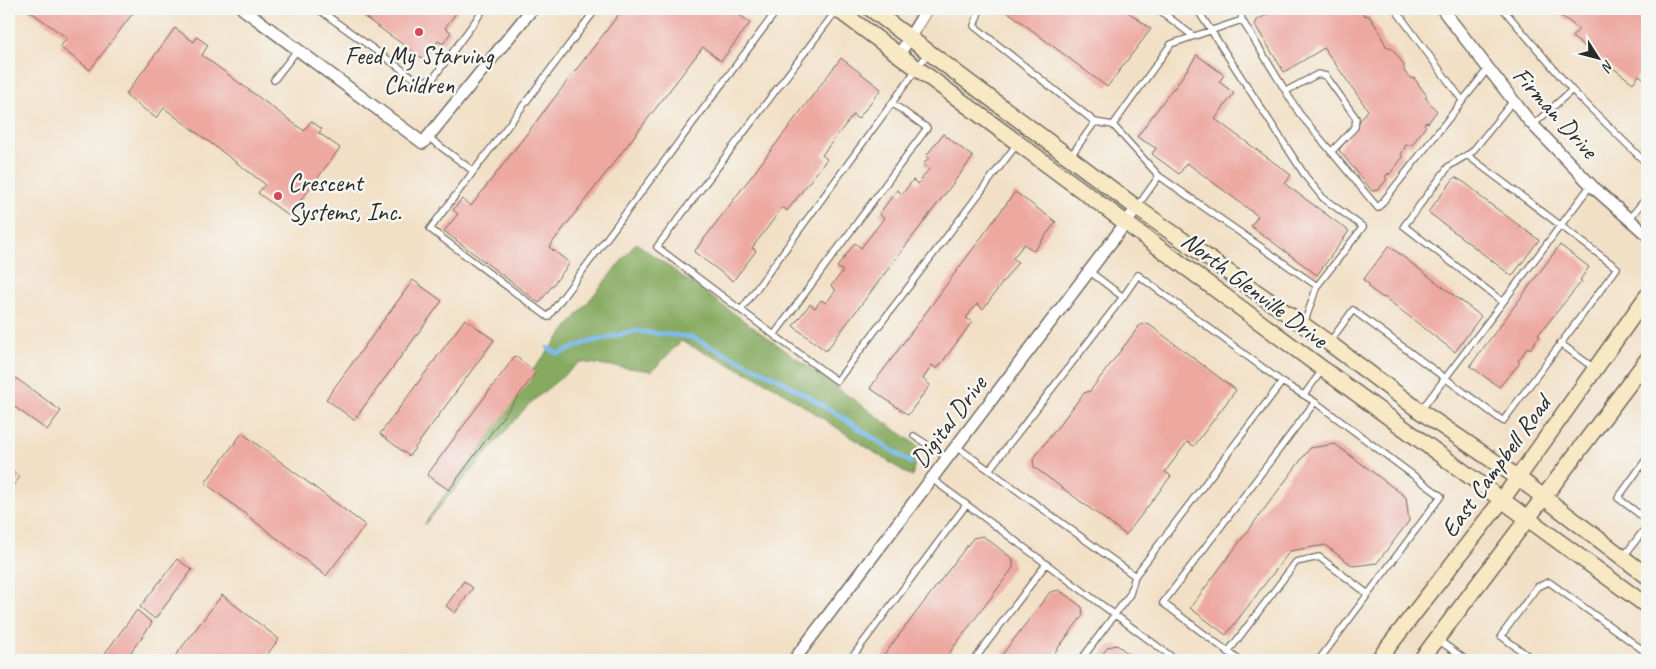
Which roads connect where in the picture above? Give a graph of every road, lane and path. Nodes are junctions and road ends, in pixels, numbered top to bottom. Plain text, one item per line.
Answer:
1 (243, 9) edge
2 (318, 9) edge
3 (484, 9) edge
4 (532, 9) edge
5 (596, 9) edge
6 (778, 9) edge
7 (837, 9) edge
8 (871, 9) edge
9 (927, 9) edge
10 (980, 9) edge
11 (1158, 9) edge
12 (1197, 9) edge
13 (1240, 9) edge
14 (1395, 9) edge
15 (1442, 9) edge
16 (1503, 9) edge
17 (1242, 20) junction
18 (1210, 30) junction
19 (1193, 36) junction
20 (910, 38) junction
21 (298, 50) junction
22 (929, 52) junction
23 (899, 54) junction
24 (917, 68) junction
25 (1487, 70) junction
26 (274, 80) dead end
27 (1572, 90) junction
28 (1286, 91) junction
29 (1462, 100) junction
30 (1513, 102) junction
31 (892, 103) junction
32 (1095, 122) junction
33 (1113, 124) junction
34 (1533, 125) junction
35 (426, 140) junction
36 (1018, 143) junction
37 (1331, 152) junction
38 (1467, 155) junction
39 (1070, 157) junction
40 (1647, 164) edge
41 (474, 171) junction
42 (1159, 176) junction
43 (1591, 185) junction
44 (1647, 197) edge
45 (1137, 208) junction
46 (1629, 219) junction
47 (1126, 222) junction
48 (1560, 226) junction
49 (1647, 235) edge
50 (1090, 271) junction
51 (1317, 286) junction
52 (1122, 296) junction
53 (1647, 296) edge
54 (1503, 302) junction
55 (741, 310) junction
56 (1304, 325) junction
57 (774, 335) junction
58 (1329, 343) junction
59 (1560, 344) junction
60 (1647, 360) edge
61 (1595, 368) junction
62 (1323, 369) junction
63 (1445, 379) junction
64 (1282, 382) junction
65 (1304, 395) junction
66 (1315, 402) junction
67 (1420, 411) junction
68 (914, 436) dead end
69 (956, 447) junction
70 (948, 458) junction
71 (1647, 458) edge
72 (989, 470) junction
73 (1517, 478) junction
74 (932, 479) junction
75 (1545, 498) junction
76 (1502, 500) junction
77 (966, 505) junction
78 (1528, 519) junction
79 (1647, 520) edge
80 (1647, 526) edge
81 (1623, 557) junction
82 (1046, 564) junction
83 (1135, 576) junction
84 (1647, 576) edge
85 (1368, 594) junction
86 (1647, 606) edge
87 (1115, 616) junction
88 (1437, 639) junction
89 (1228, 652) junction
90 (1647, 653) edge
91 (794, 660) edge
92 (850, 660) edge
93 (974, 660) edge
94 (1081, 660) edge
95 (1176, 660) edge
96 (1239, 660) edge
97 (1318, 660) edge
98 (1378, 660) edge
99 (1421, 660) edge
100 (1466, 660) edge
101 (1534, 660) edge

1 - 21 street
2 - 3 lane
4 - 35 street
5 - 41 lane
6 - 41 lane
7 - 23 street, North Glenville Drive
7 - 55 lane
8 - 20 street, North Glenville Drive
9 - 20 street
10 - 32 lane
11 - 19 lane
12 - 18 lane
13 - 17 lane
14 - 29 lane
15 - 25 street, Firman Drive
16 - 27 lane
17 - 18 lane
17 - 28 lane
18 - 19 lane
18 - 51 lane
19 - 33 lane
20 - 22 street, North Glenville Drive
20 - 23 street
21 - 26 lane
21 - 35 street
22 - 24 lane
22 - 39 street, North Glenville Drive
23 - 24 street, North Glenville Drive
24 - 31 lane
24 - 36 street, North Glenville Drive
25 - 29 lane
25 - 30 street, Firman Drive
27 - 34 lane
27 - 40 lane
28 - 37 lane
28 - 37 lane
29 - 37 lane
30 - 34 street, Firman Drive
30 - 38 lane
31 - 55 lane
31 - 57 lane
32 - 33 lane
32 - 39 lane
33 - 42 lane
34 - 43 street, Firman Drive
35 - 41 lane
36 - 47 street, North Glenville Drive
36 - 57 lane
38 - 48 lane
38 - 54 lane
39 - 45 street, North Glenville Drive
42 - 45 lane
42 - 51 lane
43 - 46 street, Firman Drive
43 - 48 lane
44 - 46 lane
45 - 47 street, Digital Drive
45 - 56 street, North Glenville Drive
46 - 49 street, Firman Drive
47 - 50 street, Digital Drive
47 - 62 street, North Glenville Drive
48 - 54 lane
48 - 59 lane
50 - 52 lane
50 - 69 street, Digital Drive
51 - 56 lane
52 - 64 lane
52 - 72 lane
53 - 61 street, East Campbell Road
54 - 63 lane
55 - 57 lane
56 - 58 street, North Glenville Drive
58 - 62 street
58 - 63 lane
58 - 67 street, North Glenville Drive
59 - 61 lane
59 - 63 lane
60 - 75 street
61 - 73 street, East Campbell Road
62 - 65 lane
62 - 76 street, North Glenville Drive
63 - 67 lane
64 - 65 lane
64 - 83 lane
65 - 66 lane
66 - 85 lane
66 - 89 lane
67 - 73 street, North Glenville Drive
68 - 70 lane
69 - 70 street, Digital Drive
69 - 72 lane
70 - 74 street, Digital Drive
71 - 79 lane
72 - 83 lane
73 - 75 street, North Glenville Drive
73 - 76 street, East Campbell Road
74 - 77 lane
74 - 91 street, Digital Drive
75 - 78 street
75 - 81 street, North Glenville Drive
76 - 78 street, North Glenville Drive
76 - 98 street, East Campbell Road
77 - 82 lane
77 - 92 lane
78 - 86 street, North Glenville Drive
78 - 88 street
80 - 81 lane
81 - 84 street, North Glenville Drive
82 - 87 lane
82 - 93 lane
83 - 87 lane
85 - 89 lane
85 - 97 lane
87 - 94 lane
87 - 95 lane
88 - 99 street
88 - 100 lane
89 - 96 lane
90 - 101 lane

